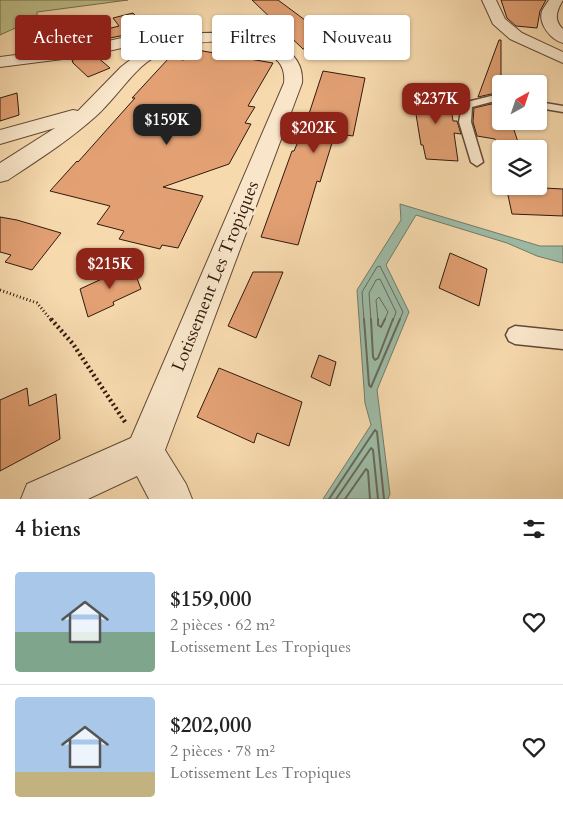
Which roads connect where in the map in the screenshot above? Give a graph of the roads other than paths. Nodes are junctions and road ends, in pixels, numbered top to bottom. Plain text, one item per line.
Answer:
1 (489, 0) edge
2 (556, 0) edge
3 (563, 38) edge
4 (202, 39) edge
5 (121, 43) edge
6 (563, 58) edge
7 (140, 60) edge
8 (0, 62) edge
9 (492, 100) edge
10 (548, 106) edge
11 (563, 109) edge
12 (90, 111) junction
13 (24, 130) junction
14 (0, 137) edge
15 (40, 148) junction
16 (477, 162) dead end
17 (0, 174) edge
18 (515, 335) dead end
19 (563, 340) edge
20 (145, 452) junction
21 (42, 499) edge
22 (171, 499) edge

1 - 6 street
2 - 3 street
4 - 20 street, Lotissement Les Tropiques
5 - 8 street
7 - 12 street, Lotissement Les Tropiques
9 - 16 lane
10 - 11 lane
12 - 13 street
12 - 15 street, Lotissement Les Tropiques
13 - 14 street
13 - 15 street
15 - 17 street, Lotissement Les Tropiques
18 - 19 lane
20 - 21 street
20 - 22 street

